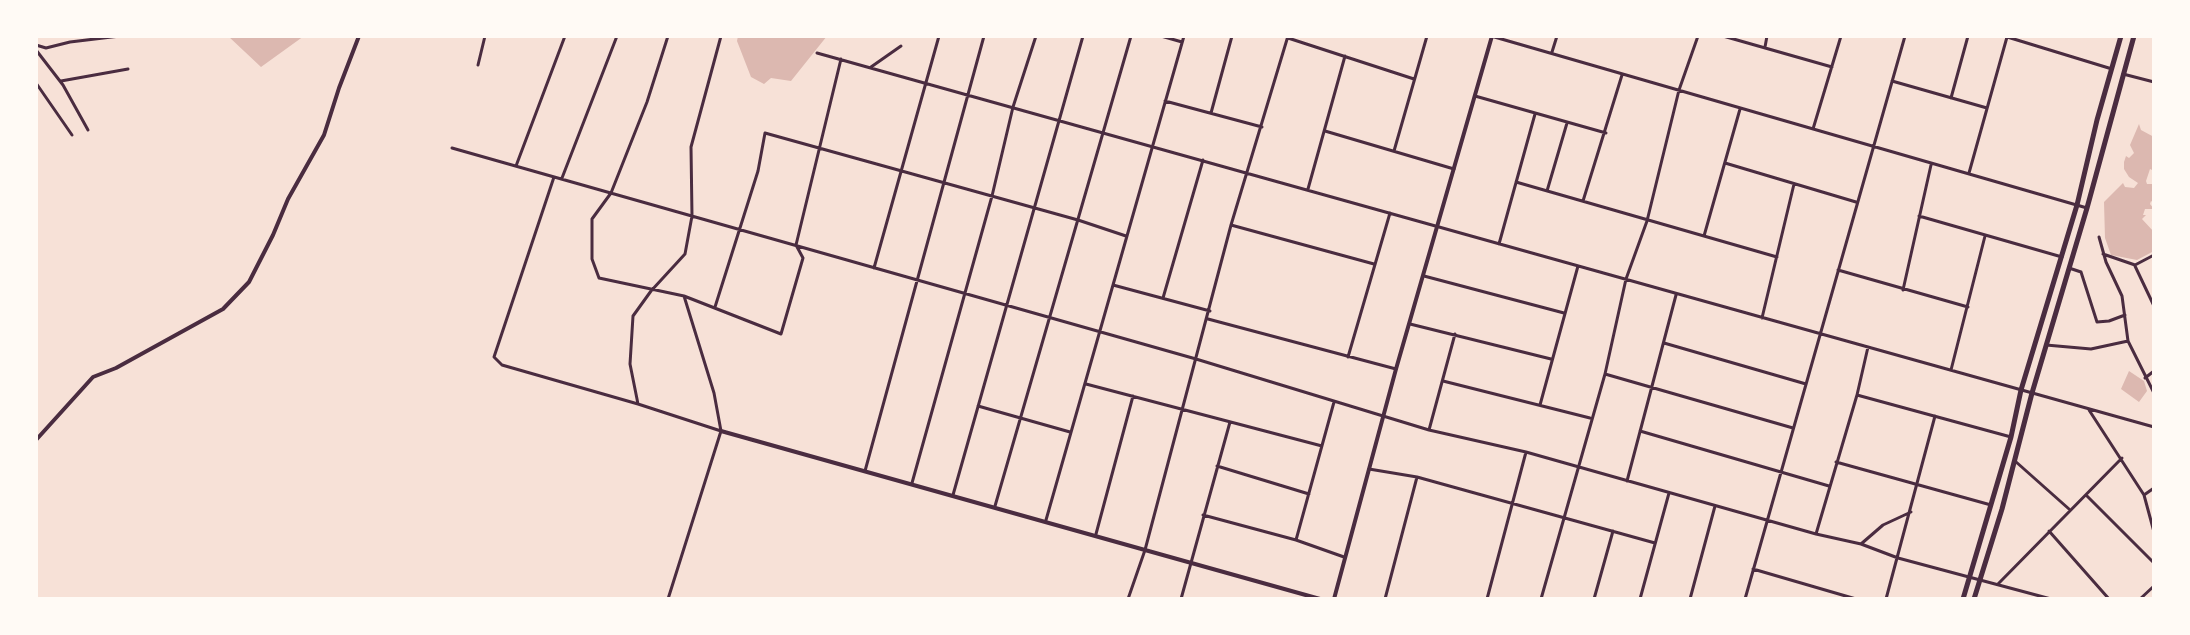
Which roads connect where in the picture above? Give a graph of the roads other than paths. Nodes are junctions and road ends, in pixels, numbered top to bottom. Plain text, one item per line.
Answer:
1 (68, 36) edge
2 (109, 36) edge
3 (120, 36) edge
4 (359, 36) edge
5 (485, 36) edge
6 (565, 36) edge
7 (617, 36) edge
8 (668, 36) edge
9 (721, 36) edge
10 (939, 36) edge
11 (984, 36) edge
12 (1036, 36) edge
13 (1083, 36) edge
14 (1131, 36) edge
15 (1161, 36) edge
16 (1184, 36) edge
17 (1232, 36) edge
18 (1427, 36) edge
19 (1492, 36) edge
20 (1557, 36) edge
21 (1698, 36) edge
22 (1723, 36) edge
23 (1767, 36) edge
24 (1841, 36) edge
25 (1905, 36) edge
26 (1968, 36) edge
27 (2006, 36) edge
28 (2121, 36) edge
29 (2134, 36) edge
30 (1287, 37) edge
31 (70, 42) junction
32 (1182, 42) junction
33 (901, 46) dead end
34 (1765, 47) junction
35 (36, 48) edge
36 (817, 53) dead end
37 (1551, 53) junction
38 (1345, 56) junction
39 (841, 59) junction
40 (478, 65) dead end
41 (870, 67) junction
42 (1832, 67) junction
43 (128, 69) dead end
44 (2112, 69) junction
45 (1623, 74) junction
46 (2123, 74) junction
47 (1414, 79) junction
48 (61, 81) junction
49 (1892, 81) junction
50 (2154, 82) edge
51 (36, 83) edge
52 (925, 83) junction
53 (1679, 90) junction
54 (966, 94) junction
55 (1474, 96) junction
56 (1951, 98) junction
57 (1165, 101) junction
58 (1013, 107) junction
59 (1740, 108) junction
60 (1987, 108) junction
61 (1211, 113) junction
62 (1535, 114) junction
63 (1058, 120) junction
64 (1567, 123) junction
65 (1262, 127) junction
66 (1813, 129) junction
67 (88, 130) dead end
68 (1325, 131) junction
69 (1101, 132) junction
70 (1606, 133) junction
71 (72, 135) dead end
72 (1152, 146) junction
73 (1874, 146) junction
74 (820, 147) junction
75 (452, 148) dead end
76 (1394, 151) junction
77 (1203, 160) junction
78 (1725, 163) junction
79 (1931, 163) junction
80 (516, 166) junction
81 (1454, 169) junction
82 (901, 170) junction
83 (1246, 173) junction
84 (1969, 173) junction
85 (554, 177) junction
86 (561, 179) junction
87 (944, 182) junction
88 (1516, 182) junction
89 (1794, 184) junction
90 (1308, 189) junction
91 (1547, 191) junction
92 (611, 193) junction
93 (992, 196) junction
94 (1583, 201) junction
95 (1857, 203) junction
96 (2077, 205) junction
97 (1033, 208) junction
98 (2087, 208) junction
99 (1390, 213) junction
100 (692, 216) junction
101 (1919, 216) junction
102 (1078, 220) junction
103 (1647, 221) junction
104 (1231, 225) junction
105 (1438, 226) junction
106 (740, 229) junction
107 (1126, 236) junction
108 (1704, 236) junction
109 (1985, 236) junction
110 (2099, 237) dead end
111 (1499, 244) junction
112 (796, 245) junction
113 (2103, 254) junction
114 (2154, 255) edge
115 (1777, 257) junction
116 (2062, 257) junction
117 (1374, 264) junction
118 (2135, 265) junction
119 (1578, 266) junction
120 (874, 268) junction
121 (2069, 268) junction
122 (1838, 270) junction
123 (1423, 276) junction
124 (1626, 279) junction
125 (918, 280) junction
126 (1113, 285) junction
127 (1903, 290) junction
128 (651, 291) junction
129 (965, 293) junction
130 (1676, 293) junction
131 (684, 296) junction
132 (1163, 298) junction
133 (1006, 305) junction
134 (2154, 306) edge
135 (1968, 307) junction
136 (715, 308) junction
137 (1210, 311) junction
138 (1564, 313) junction
139 (2125, 315) junction
140 (1049, 317) junction
141 (1762, 318) junction
142 (1208, 319) junction
143 (1410, 324) junction
144 (1100, 331) junction
145 (1455, 334) junction
146 (1820, 334) junction
147 (2128, 341) junction
148 (1664, 343) junction
149 (2046, 345) junction
150 (1868, 347) junction
151 (1348, 357) junction
152 (1196, 359) junction
153 (1551, 359) junction
154 (1396, 369) junction
155 (1951, 370) junction
156 (2154, 371) edge
157 (1605, 374) junction
158 (2145, 378) junction
159 (1443, 381) junction
160 (1085, 384) junction
161 (1806, 384) junction
162 (1652, 389) junction
163 (2021, 390) junction
164 (2032, 393) junction
165 (2154, 393) edge
166 (1857, 395) junction
167 (1133, 396) junction
168 (1334, 402) junction
169 (638, 404) junction
170 (1540, 405) junction
171 (978, 406) junction
172 (1182, 409) junction
173 (2089, 410) junction
174 (1385, 415) junction
175 (1935, 416) junction
176 (1590, 418) junction
177 (1020, 419) junction
178 (1230, 422) junction
179 (2154, 427) edge
180 (1793, 428) junction
181 (1429, 430) junction
182 (721, 431) junction
183 (1640, 431) junction
184 (1071, 432) junction
185 (2011, 437) junction
186 (36, 440) edge
187 (1322, 446) junction
188 (1526, 452) junction
189 (2122, 458) junction
190 (2015, 461) junction
191 (1836, 462) junction
192 (1217, 466) junction
193 (1577, 466) junction
194 (1369, 469) junction
195 (865, 471) junction
196 (1780, 473) junction
197 (1417, 477) junction
198 (1627, 481) junction
199 (911, 484) junction
200 (1917, 484) junction
201 (1829, 486) junction
202 (2154, 488) edge
203 (1669, 493) junction
204 (1309, 494) junction
205 (953, 495) junction
206 (2086, 495) junction
207 (2144, 495) junction
208 (1511, 503) junction
209 (1991, 505) junction
210 (995, 506) junction
211 (1716, 506) junction
212 (2070, 511) junction
213 (1911, 512) junction
214 (1203, 515) junction
215 (1563, 517) junction
216 (1046, 520) junction
217 (1767, 520) junction
218 (1613, 531) junction
219 (2049, 531) junction
220 (2154, 532) edge
221 (1096, 534) junction
222 (1816, 534) junction
223 (1296, 540) junction
224 (1655, 543) junction
225 (1861, 544) junction
226 (1145, 550) junction
227 (1344, 557) junction
228 (1898, 558) junction
229 (1192, 563) junction
230 (2154, 563) edge
231 (1753, 569) junction
232 (1968, 577) junction
233 (1979, 581) junction
234 (1998, 584) junction
235 (2154, 586) edge
236 (2040, 597) edge
237 (668, 599) edge
238 (1128, 599) edge
239 (1181, 599) edge
240 (1320, 599) edge
241 (1334, 599) edge
242 (1385, 599) edge
243 (1487, 599) edge
244 (1541, 599) edge
245 (1594, 599) edge
246 (1640, 599) edge
247 (1690, 599) edge
248 (1745, 599) edge
249 (1856, 599) edge
250 (1886, 599) edge
251 (1963, 599) edge
252 (1974, 599) edge
253 (2051, 599) edge
254 (2109, 599) edge
255 (2140, 599) edge

1 - 31 street
2 - 3 street
2 - 31 street
4 - 186 street
5 - 40 street
6 - 80 street
7 - 86 street
8 - 92 street
9 - 100 street
10 - 52 street
11 - 54 street
12 - 58 street
13 - 63 street
14 - 69 street
15 - 32 street
16 - 32 street
17 - 61 street
18 - 47 street
19 - 37 street
19 - 55 street
20 - 37 street
21 - 53 street
22 - 34 street
23 - 34 street
24 - 42 street
25 - 49 street
26 - 56 street
27 - 44 street
27 - 60 street
28 - 44 highway
29 - 46 highway
30 - 38 street
30 - 65 street
31 - 35 street
32 - 57 street
33 - 41 street
34 - 42 street
35 - 48 street
36 - 39 street
37 - 45 street
38 - 47 street
38 - 68 street
39 - 41 street
39 - 74 street
41 - 52 street
42 - 66 street
43 - 48 street
44 - 96 highway
45 - 53 street
45 - 70 street
46 - 50 street
46 - 98 highway
47 - 76 street
48 - 67 street
49 - 56 street
49 - 73 street
51 - 71 street
52 - 54 street
52 - 82 street
53 - 59 street
53 - 103 street
54 - 58 street
54 - 87 street
55 - 62 street
55 - 81 street
56 - 60 street
57 - 61 street
57 - 72 street
58 - 63 street
58 - 93 street
59 - 66 street
59 - 78 street
60 - 84 street
61 - 65 street
62 - 64 street
62 - 88 street
63 - 69 street
63 - 97 street
64 - 70 street
64 - 91 street
65 - 83 street
66 - 73 street
68 - 76 street
68 - 90 street
69 - 72 street
69 - 102 street
70 - 94 street
72 - 77 street
72 - 107 street
73 - 79 street
73 - 95 street
74 - 82 street
74 - 106 street
74 - 112 street
75 - 80 street
76 - 81 street
77 - 83 street
77 - 132 street
78 - 89 street
78 - 108 street
79 - 84 street
79 - 101 street
80 - 85 street
81 - 105 street
82 - 87 street
82 - 120 street
83 - 90 street
83 - 104 street
84 - 96 street
85 - 86 street
85 - 169 street
86 - 92 street
87 - 93 street
87 - 125 street
88 - 91 street
88 - 111 street
89 - 95 street
89 - 115 street
90 - 99 street
91 - 94 street
92 - 100 street
92 - 128 street
93 - 97 street
93 - 129 street
94 - 103 street
95 - 122 street
96 - 98 street
96 - 116 highway
97 - 102 street
97 - 133 street
98 - 121 highway
99 - 105 street
99 - 117 street
100 - 106 street
100 - 128 street
101 - 109 street
101 - 127 street
102 - 107 street
102 - 140 street
103 - 108 street
103 - 124 street
104 - 117 street
104 - 137 street
105 - 111 street
105 - 123 street
106 - 112 street
106 - 136 street
107 - 126 street
108 - 115 street
109 - 116 street
109 - 135 street
110 - 113 street
111 - 119 street
112 - 120 street
112 - 136 street
113 - 118 street
113 - 139 street
114 - 118 street
115 - 141 street
116 - 163 highway
117 - 151 street
118 - 134 street
119 - 124 street
119 - 138 street
120 - 125 street
121 - 139 street
121 - 149 highway
122 - 127 street
122 - 146 street
123 - 138 street
123 - 143 street
124 - 130 street
124 - 157 street
125 - 129 street
125 - 195 street
126 - 132 street
126 - 144 street
127 - 135 street
128 - 131 street
128 - 169 street
129 - 133 street
129 - 199 street
130 - 141 street
130 - 148 street
131 - 136 street
131 - 182 street
132 - 137 street
133 - 140 street
133 - 171 street
135 - 155 street
137 - 142 street
138 - 153 street
139 - 147 street
140 - 144 street
140 - 177 street
141 - 146 street
142 - 151 street
142 - 152 street
143 - 145 street
143 - 154 street
144 - 152 street
144 - 160 street
145 - 153 street
145 - 159 street
146 - 150 street
146 - 161 street
147 - 149 street
147 - 158 street
148 - 161 street
148 - 162 street
149 - 164 highway
150 - 155 street
150 - 166 street
151 - 154 street
152 - 168 street
152 - 172 street
153 - 170 street
154 - 174 street
155 - 163 street
156 - 158 street
157 - 162 street
157 - 176 street
158 - 165 street
159 - 170 street
159 - 181 street
160 - 167 street
160 - 184 street
161 - 180 street
162 - 180 street
162 - 183 street
163 - 164 street
163 - 185 highway
164 - 173 street
164 - 190 highway
166 - 175 street
166 - 191 street
167 - 172 street
167 - 221 street
168 - 174 street
168 - 187 street
169 - 182 street
170 - 176 street
171 - 177 street
171 - 205 street
172 - 178 street
172 - 226 street
173 - 179 street
173 - 189 street
174 - 181 street
174 - 194 street
175 - 185 street
175 - 200 street
176 - 193 street
177 - 184 street
177 - 210 street
178 - 187 street
178 - 192 street
180 - 196 street
181 - 188 street
182 - 195 street
182 - 237 street
183 - 196 street
183 - 198 street
184 - 216 street
185 - 209 highway
187 - 204 street
188 - 193 street
188 - 208 street
189 - 206 street
189 - 207 street
190 - 212 street
190 - 233 highway
191 - 200 street
191 - 201 street
192 - 204 street
192 - 214 street
193 - 198 street
193 - 215 street
194 - 197 street
194 - 227 street
195 - 199 street
196 - 201 street
196 - 217 street
197 - 208 street
197 - 242 street
198 - 203 street
199 - 205 street
200 - 209 street
200 - 213 street
201 - 222 street
202 - 207 street
203 - 211 street
203 - 224 street
204 - 223 street
205 - 210 street
206 - 212 street
206 - 230 street
207 - 220 street
208 - 215 street
208 - 243 street
209 - 232 highway
210 - 216 street
211 - 217 street
211 - 247 street
212 - 219 street
213 - 225 street
213 - 228 street
214 - 223 street
214 - 229 street
215 - 218 street
215 - 244 street
216 - 221 street
217 - 222 street
217 - 231 street
218 - 224 street
218 - 245 street
219 - 234 street
219 - 254 street
221 - 226 street
222 - 225 street
223 - 227 street
224 - 246 street
225 - 228 street
226 - 229 street
226 - 238 street
227 - 241 street
228 - 232 street
228 - 250 street
229 - 239 street
229 - 240 street
231 - 248 street
231 - 249 street
232 - 233 street
232 - 251 highway
233 - 234 street
233 - 252 highway
234 - 236 street
235 - 255 street
236 - 253 street

